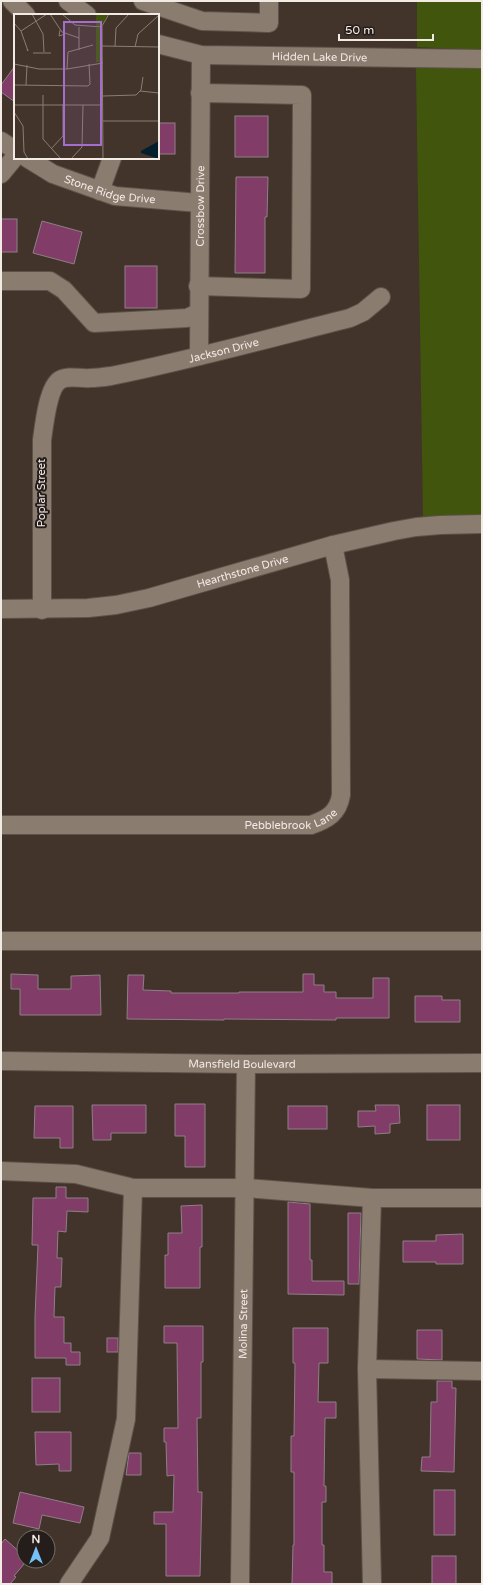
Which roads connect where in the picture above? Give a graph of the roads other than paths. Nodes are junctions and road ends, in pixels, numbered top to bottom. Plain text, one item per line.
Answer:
1 (12, 1) edge
2 (68, 1) edge
3 (143, 1) edge
4 (269, 1) edge
5 (25, 14) edge
6 (86, 14) edge
7 (159, 44) edge
8 (201, 55) junction
9 (482, 59) edge
10 (200, 93) junction
11 (1, 141) edge
12 (14, 149) edge
13 (14, 158) edge
14 (29, 159) edge
15 (112, 159) edge
16 (1, 174) edge
17 (100, 191) junction
18 (199, 203) junction
19 (1, 281) edge
20 (198, 286) junction
21 (381, 297) dead end
22 (198, 313) junction
23 (198, 356) junction
24 (59, 380) joint
25 (482, 524) edge
26 (333, 545) junction
27 (1, 609) edge
28 (42, 610) junction
29 (1, 825) edge
30 (1, 941) edge
31 (482, 941) edge
32 (1, 1061) edge
33 (482, 1063) edge
34 (246, 1064) junction
35 (1, 1171) edge
36 (133, 1188) junction
37 (246, 1188) junction
38 (372, 1198) junction
39 (482, 1198) edge
40 (368, 1370) junction
41 (482, 1371) edge
42 (69, 1584) edge
43 (240, 1584) edge
44 (372, 1584) edge

1 - 5 street
2 - 6 street
3 - 4 street
7 - 8 street, Hidden Lake Drive
8 - 9 street, Hidden Lake Drive
8 - 10 street, Crossbow Drive
10 - 18 street, Crossbow Drive
10 - 20 street
11 - 12 street
13 - 16 street
14 - 17 street, Stone Ridge Drive
15 - 17 street
17 - 18 street, Stone Ridge Drive
18 - 20 street, Crossbow Drive
19 - 22 street
20 - 22 street, Crossbow Drive
21 - 23 street, Jackson Drive
22 - 23 street, Crossbow Drive
23 - 24 street, Jackson Drive
24 - 28 street, Poplar Street
25 - 26 street, Hearthstone Drive
26 - 28 street, Hearthstone Drive
26 - 29 street, Pebblebrook Lane
27 - 28 street, Hearthstone Drive
30 - 31 street
32 - 34 street, Mansfield Boulevard
33 - 34 street, Mansfield Boulevard
34 - 37 street, Molina Street
35 - 36 street
36 - 37 street
36 - 42 street
37 - 38 street
37 - 43 street, Molina Street
38 - 39 street
38 - 40 street
40 - 41 street
40 - 44 street

